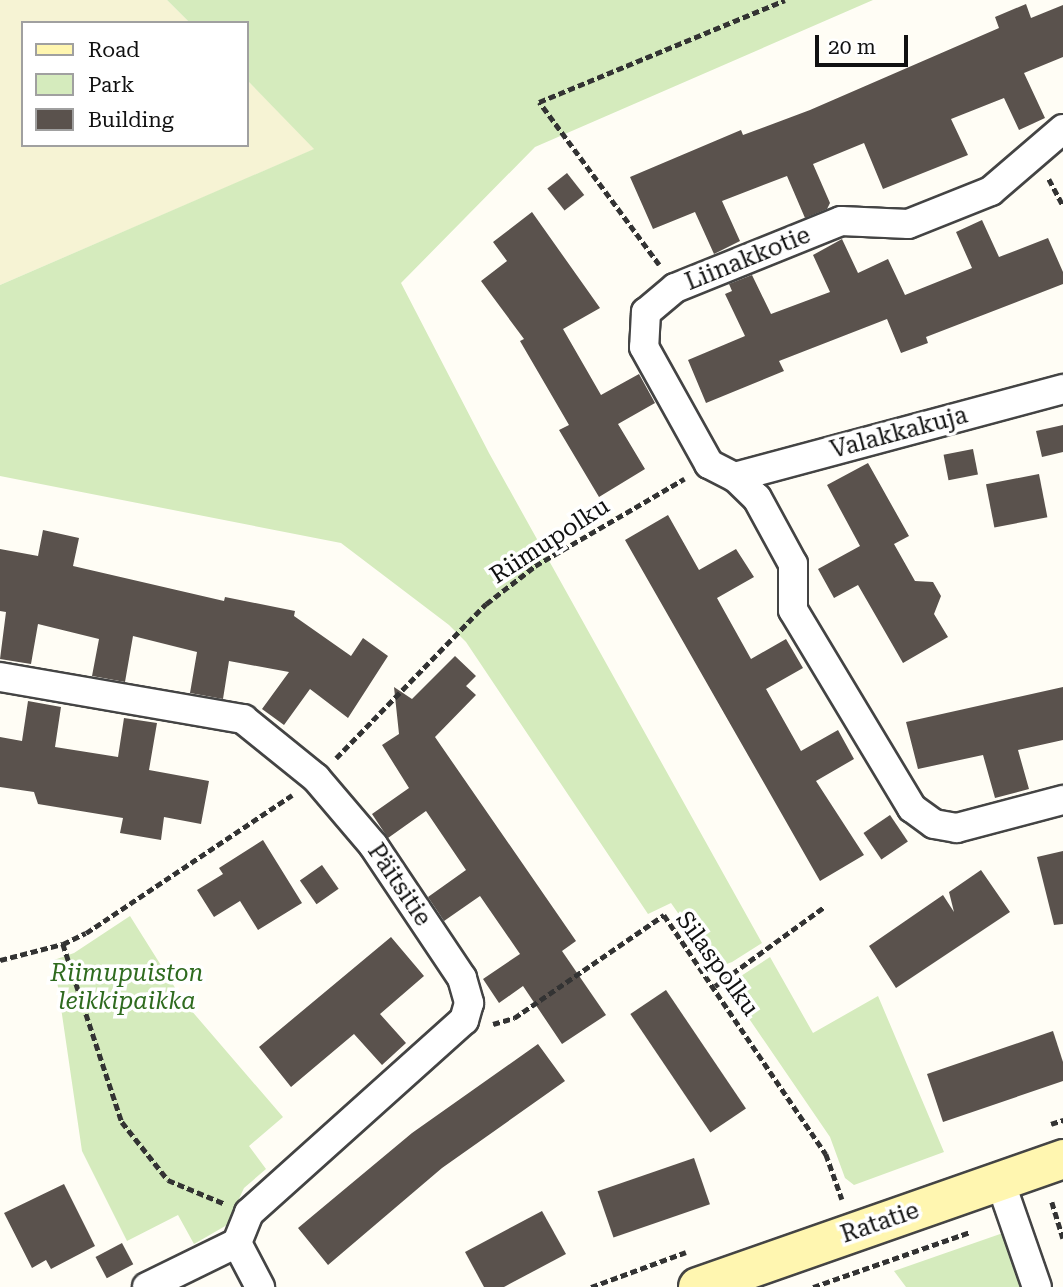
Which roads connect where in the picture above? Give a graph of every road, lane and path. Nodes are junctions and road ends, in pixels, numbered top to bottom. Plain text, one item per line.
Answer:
1 (785, 0) edge
2 (1063, 129) edge
3 (675, 288) junction
4 (1063, 390) edge
5 (709, 464) junction
6 (735, 477) junction
7 (0, 677) edge
8 (337, 757) dead end
9 (291, 795) dead end
10 (1063, 800) edge
11 (824, 907) dead end
12 (63, 944) junction
13 (0, 960) edge
14 (715, 986) junction
15 (464, 1020) junction
16 (1063, 1159) edge
17 (1063, 1198) edge
18 (1006, 1199) junction
19 (1052, 1202) junction
20 (248, 1213) junction
21 (851, 1232) junction
22 (1063, 1238) edge
23 (237, 1243) junction
24 (147, 1287) edge
25 (260, 1287) edge
26 (698, 1287) edge
27 (813, 1287) edge
28 (1037, 1287) edge

1 - 3 path
2 - 3 street, Liinakkotie
3 - 5 street, Liinakkotie
4 - 6 street, Valakkakuja
5 - 6 street
5 - 8 path, Riimupolku
6 - 10 street
7 - 15 street, Päitsitie
9 - 12 path
11 - 14 path
12 - 13 path
12 - 20 path
14 - 15 path, Silaspolku
14 - 21 path, Silaspolku
15 - 20 street
16 - 18 street, Ratatie
17 - 19 path
18 - 19 path
18 - 21 street, Ratatie
18 - 27 path
18 - 28 street
19 - 22 path
20 - 23 street
21 - 26 street, Ratatie
23 - 24 street
23 - 25 street

